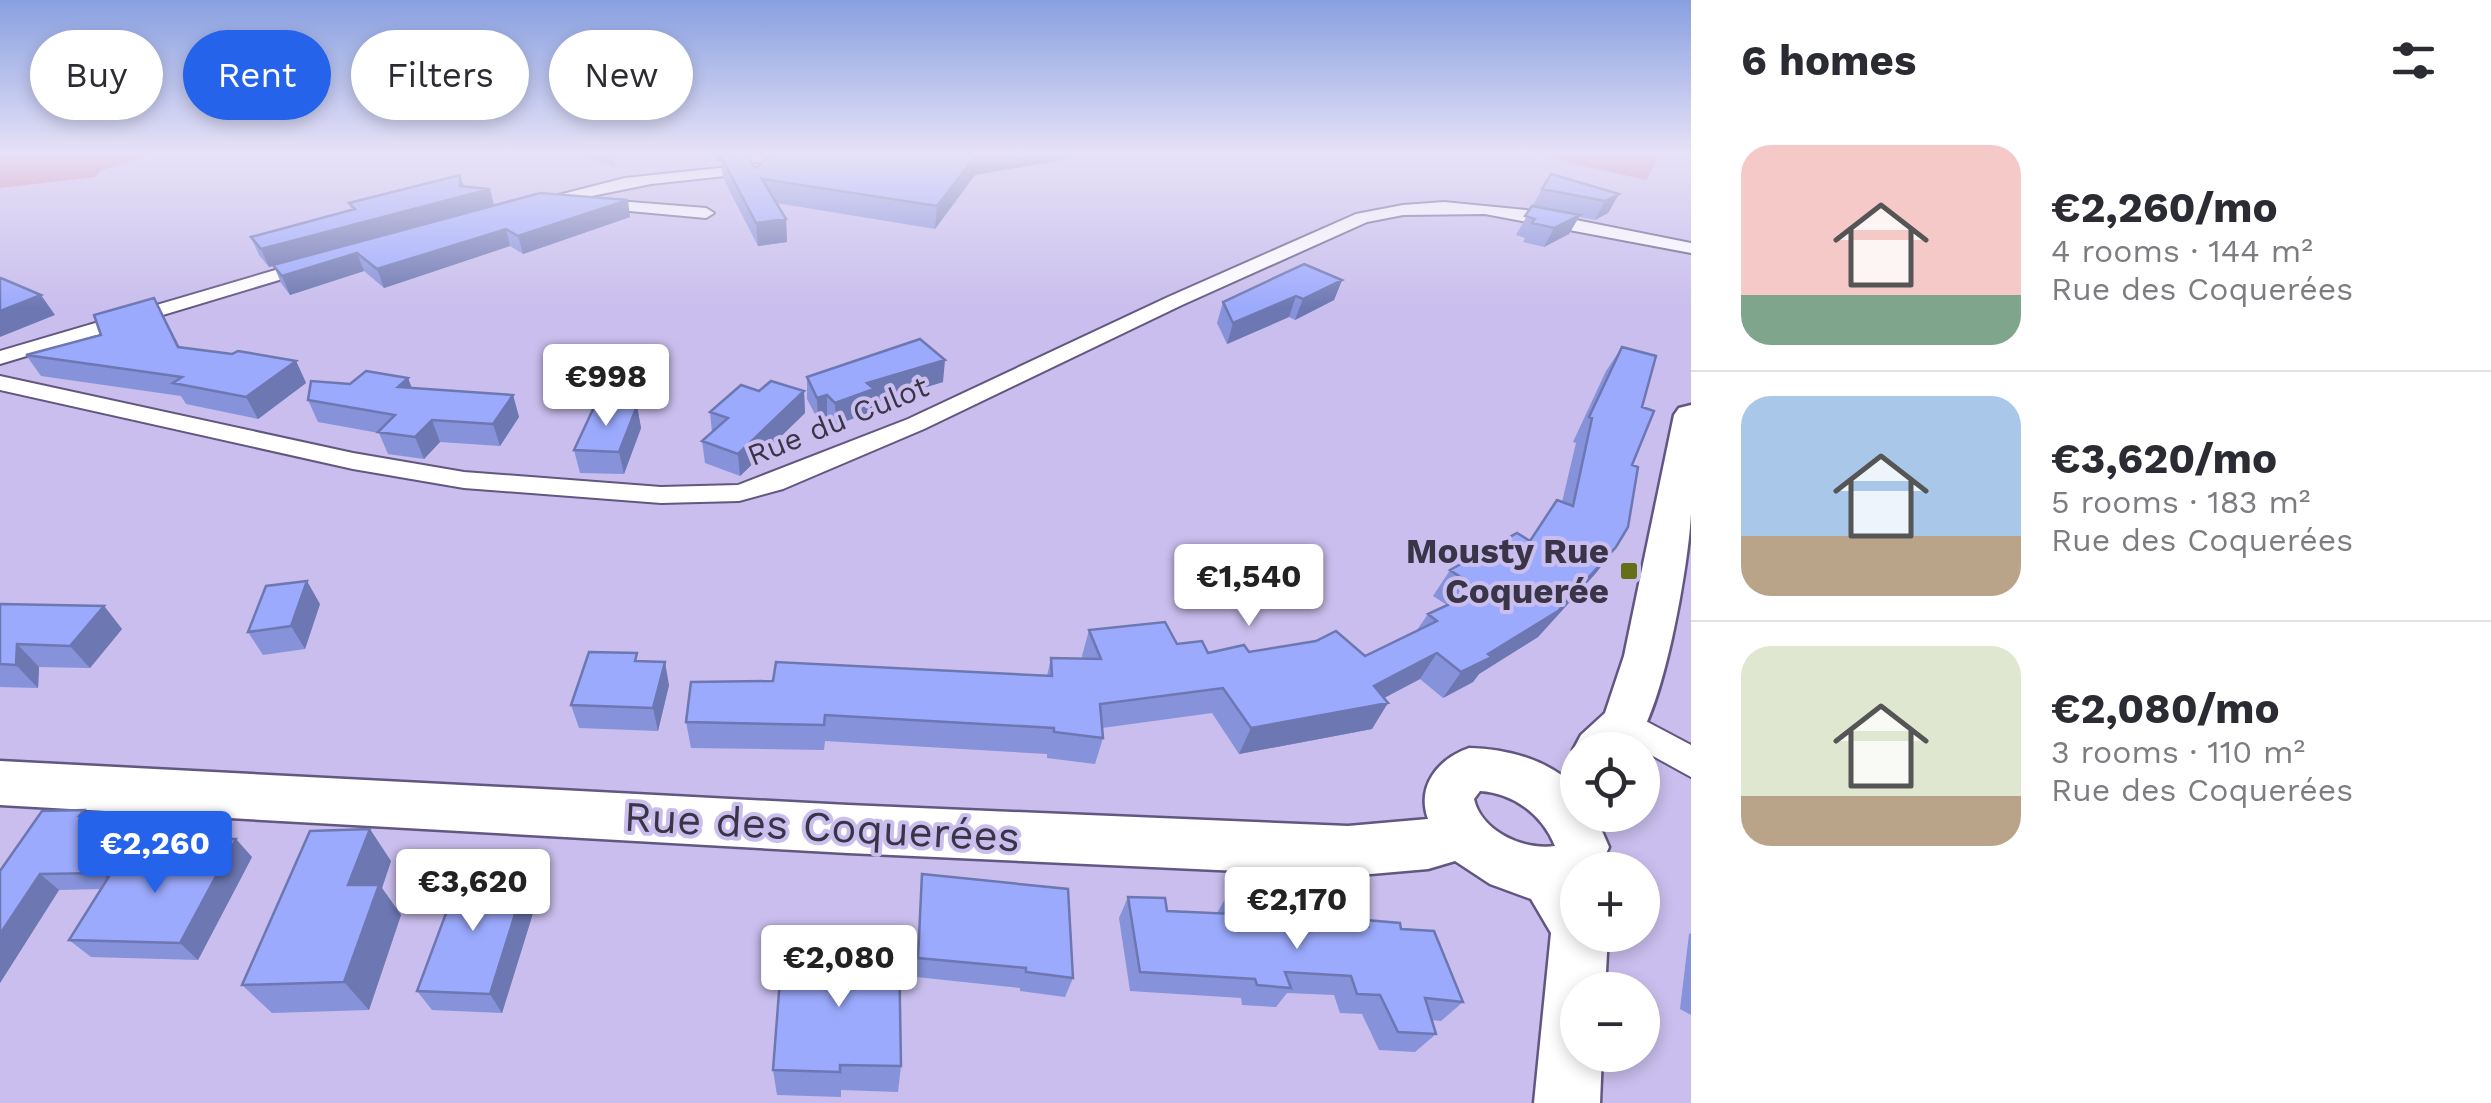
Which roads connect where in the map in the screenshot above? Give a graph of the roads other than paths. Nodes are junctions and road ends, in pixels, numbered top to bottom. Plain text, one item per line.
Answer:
1 (594, 204) edge
2 (706, 212) dead end
3 (1691, 251) edge
4 (332, 259) edge
5 (0, 358) edge
6 (0, 383) edge
7 (1691, 415) edge
8 (1614, 732) edge
9 (1660, 752) edge
10 (1691, 762) edge
11 (0, 782) edge
12 (1560, 782) edge
13 (1578, 832) edge
14 (1464, 834) junction
15 (1547, 875) junction
16 (1560, 896) edge
17 (1577, 952) edge
18 (1566, 1103) edge

1 - 2 street
3 - 6 street, Rue du Culot
4 - 5 street
7 - 8 street
9 - 10 street
11 - 14 street, Rue des Coquerées
12 - 14 street
13 - 15 street
14 - 15 street
15 - 16 street
17 - 18 street

